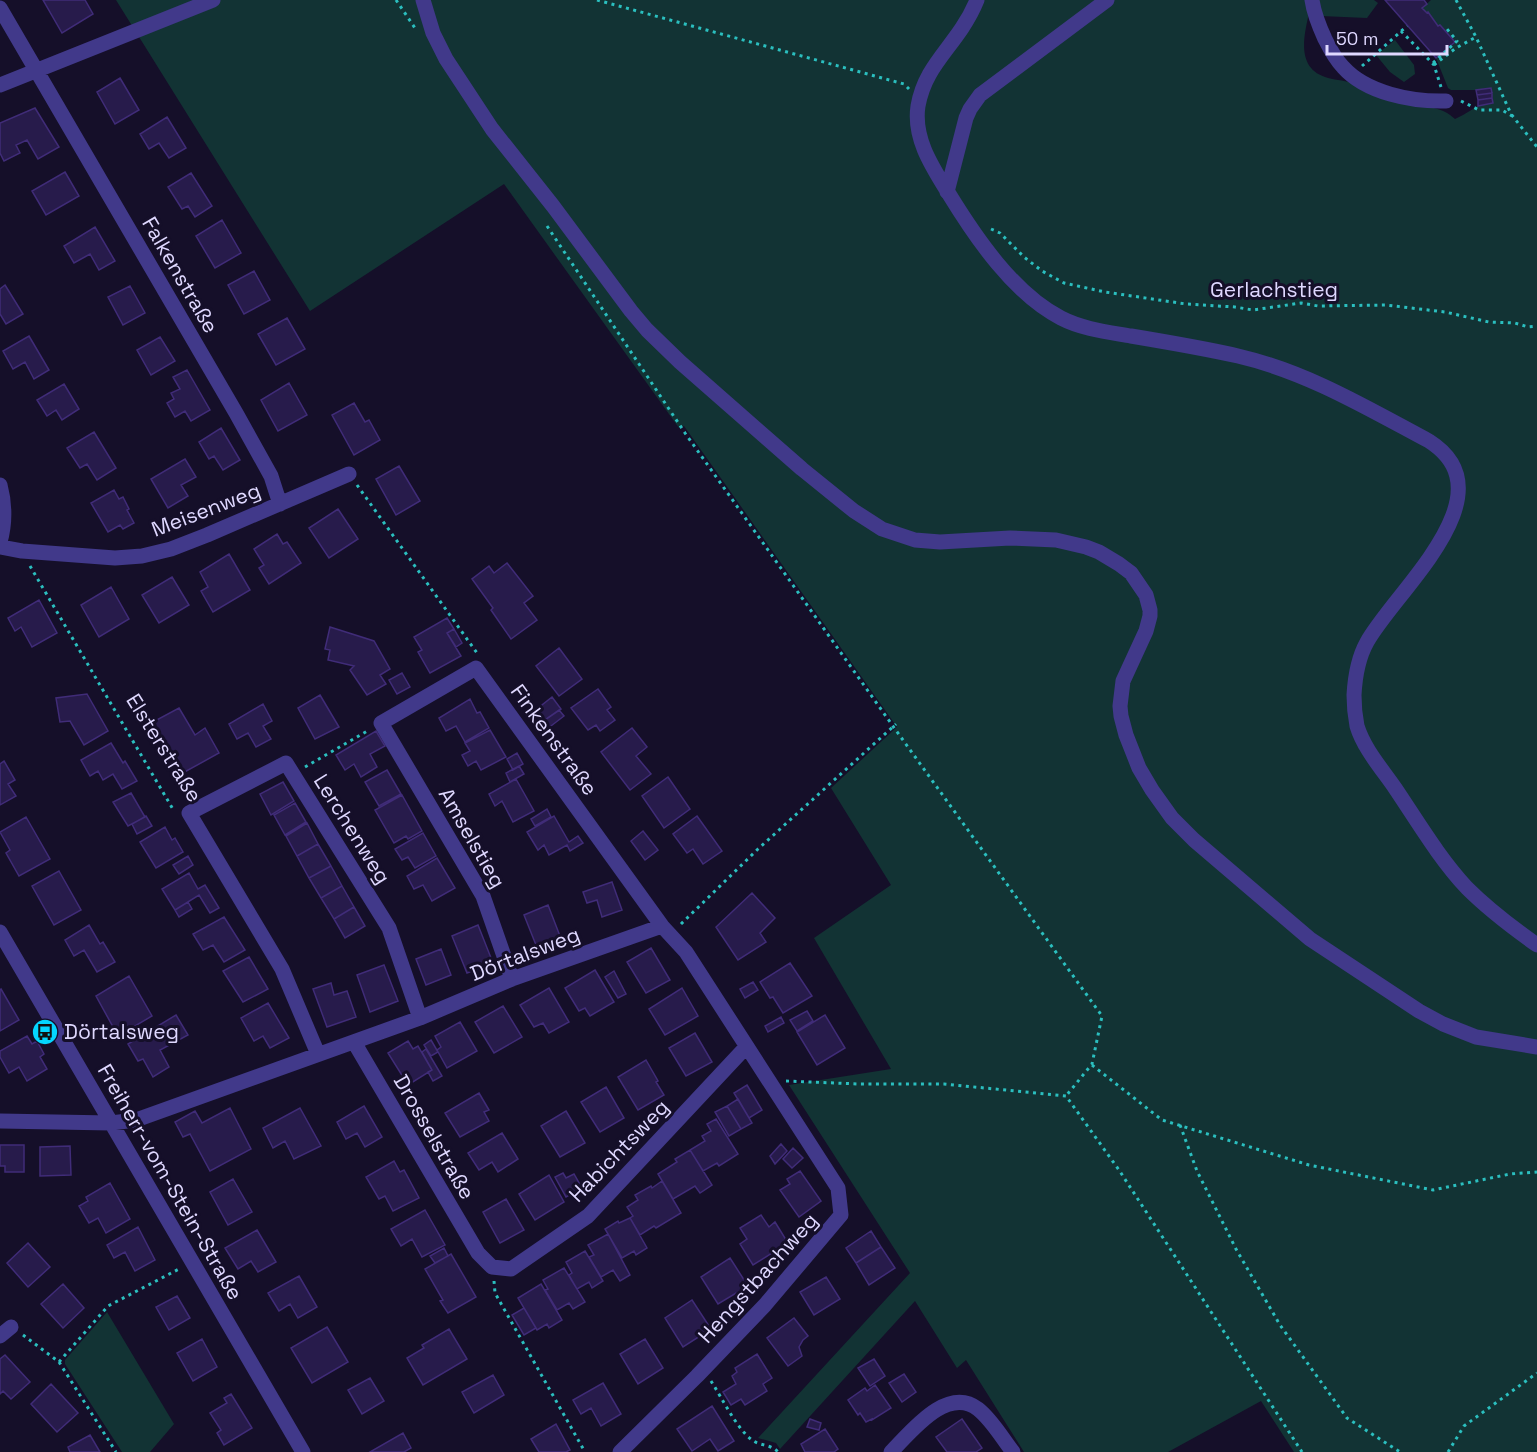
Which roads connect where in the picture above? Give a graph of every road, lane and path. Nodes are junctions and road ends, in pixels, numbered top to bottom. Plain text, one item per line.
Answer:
1 (213, 0) edge
2 (396, 0) edge
3 (423, 0) edge
4 (597, 0) edge
5 (977, 0) edge
6 (1107, 0) edge
7 (1312, 0) edge
8 (1456, 0) edge
9 (0, 8) edge
10 (1407, 26) dead end
11 (1447, 29) dead end
12 (416, 30) dead end
13 (1401, 31) junction
14 (1476, 37) junction
15 (1366, 62) dead end
16 (1433, 64) junction
17 (37, 70) junction
18 (0, 85) edge
19 (920, 100) junction
20 (1453, 101) junction
21 (1513, 117) junction
22 (1537, 147) edge
23 (947, 192) junction
24 (547, 226) dead end
25 (990, 228) dead end
26 (1537, 326) edge
27 (349, 474) joint
28 (0, 485) edge
29 (280, 504) junction
30 (0, 542) edge
31 (0, 547) edge
32 (22, 551) junction
33 (476, 668) junction
34 (381, 723) junction
35 (894, 726) junction
36 (293, 774) junction
37 (189, 813) junction
38 (662, 926) junction
39 (0, 932) edge
40 (1537, 945) edge
41 (512, 979) junction
42 (420, 1018) junction
43 (354, 1042) junction
44 (746, 1047) junction
45 (1537, 1047) edge
46 (318, 1054) junction
47 (1092, 1064) junction
48 (770, 1080) junction
49 (1066, 1096) junction
50 (0, 1121) edge
51 (111, 1123) junction
52 (1180, 1125) junction
53 (1537, 1172) edge
54 (192, 1262) junction
55 (492, 1267) junction
56 (6, 1331) edge
57 (59, 1362) junction
58 (704, 1369) junction
59 (1537, 1374) edge
60 (116, 1452) edge
61 (303, 1452) edge
62 (585, 1452) edge
63 (620, 1452) edge
64 (778, 1452) edge
65 (891, 1452) edge
66 (1013, 1452) edge
67 (1302, 1452) edge
68 (1400, 1452) edge
69 (1448, 1452) edge

1 - 17 street
2 - 12 path
3 - 45 street
4 - 19 path
5 - 19 street
6 - 23 street
7 - 20 street
8 - 14 path
9 - 17 street, Falkenstraße
10 - 13 path
11 - 16 path
13 - 15 path
13 - 16 path
14 - 16 path
14 - 21 path
16 - 20 path
17 - 18 street
17 - 29 street, Falkenstraße
19 - 23 street
20 - 21 path
21 - 22 path
23 - 40 street
24 - 35 path
25 - 26 path, Gerlachstieg
27 - 29 street, Meisenweg
27 - 33 path
28 - 30 street
29 - 32 street, Meisenweg
31 - 32 street, Meisenweg
32 - 37 path, Elsterstraße
33 - 34 street
33 - 38 street, Finkenstraße
34 - 36 path
34 - 41 street, Amselstieg
35 - 38 path
35 - 47 path
36 - 37 street, Lerchenweg
36 - 42 street, Lerchenweg
37 - 46 street, Elsterstraße
38 - 41 street, Dörtalsweg
38 - 44 street
39 - 51 street, Freiherr-vom-Stein-Straße
41 - 42 street, Dörtalsweg
42 - 43 street, Dörtalsweg
43 - 46 street, Dörtalsweg
43 - 55 street, Drosselstraße
44 - 48 street
44 - 55 street, Habichtsweg
46 - 51 street, Dörtalsweg
47 - 49 path
47 - 52 path
48 - 49 path
48 - 58 street, Hengstbachweg
49 - 67 path
50 - 51 street, Dörtalsweg
51 - 54 street, Freiherr-vom-Stein-Straße
52 - 53 path
52 - 68 path
54 - 57 path
54 - 61 street, Freiherr-vom-Stein-Straße
55 - 62 path
56 - 57 path
57 - 60 path
58 - 63 street, Hengstbachweg
58 - 64 path
59 - 69 path
65 - 66 street

